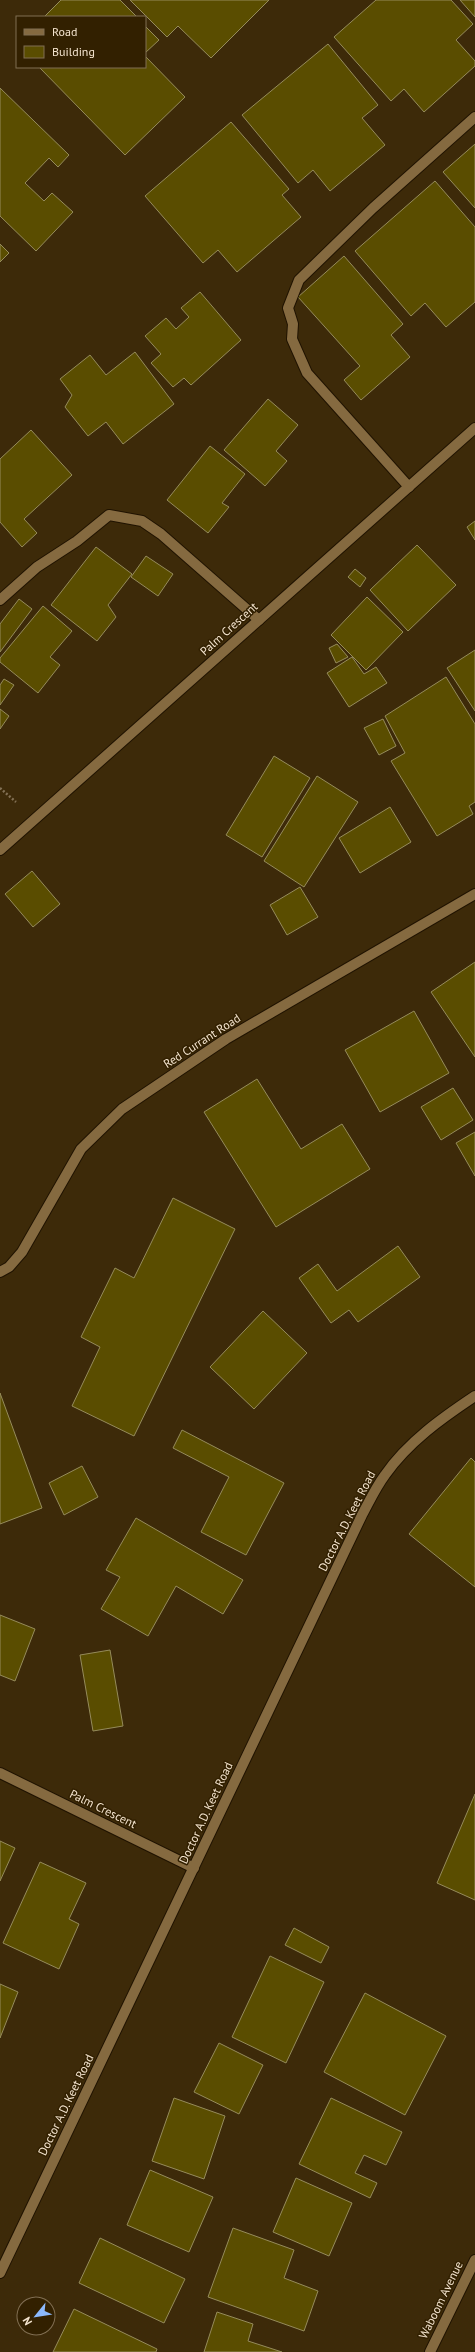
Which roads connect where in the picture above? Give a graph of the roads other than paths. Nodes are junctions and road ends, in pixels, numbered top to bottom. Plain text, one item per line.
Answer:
1 (475, 117) edge
2 (475, 428) edge
3 (409, 487) junction
4 (0, 600) edge
5 (259, 620) junction
6 (0, 850) edge
7 (475, 894) edge
8 (0, 1272) edge
9 (475, 1396) edge
10 (0, 1773) edge
11 (194, 1868) junction
12 (475, 2260) edge
13 (0, 2272) edge
14 (430, 2352) edge

1 - 3 street
2 - 3 street, Palm Crescent
3 - 5 street, Palm Crescent
4 - 5 street
5 - 6 street, Palm Crescent
7 - 8 street, Red Currant Road
9 - 11 street, Doctor A.D. Keet Road
10 - 11 street, Palm Crescent
11 - 13 street, Doctor A.D. Keet Road
12 - 14 street, Waboom Avenue

